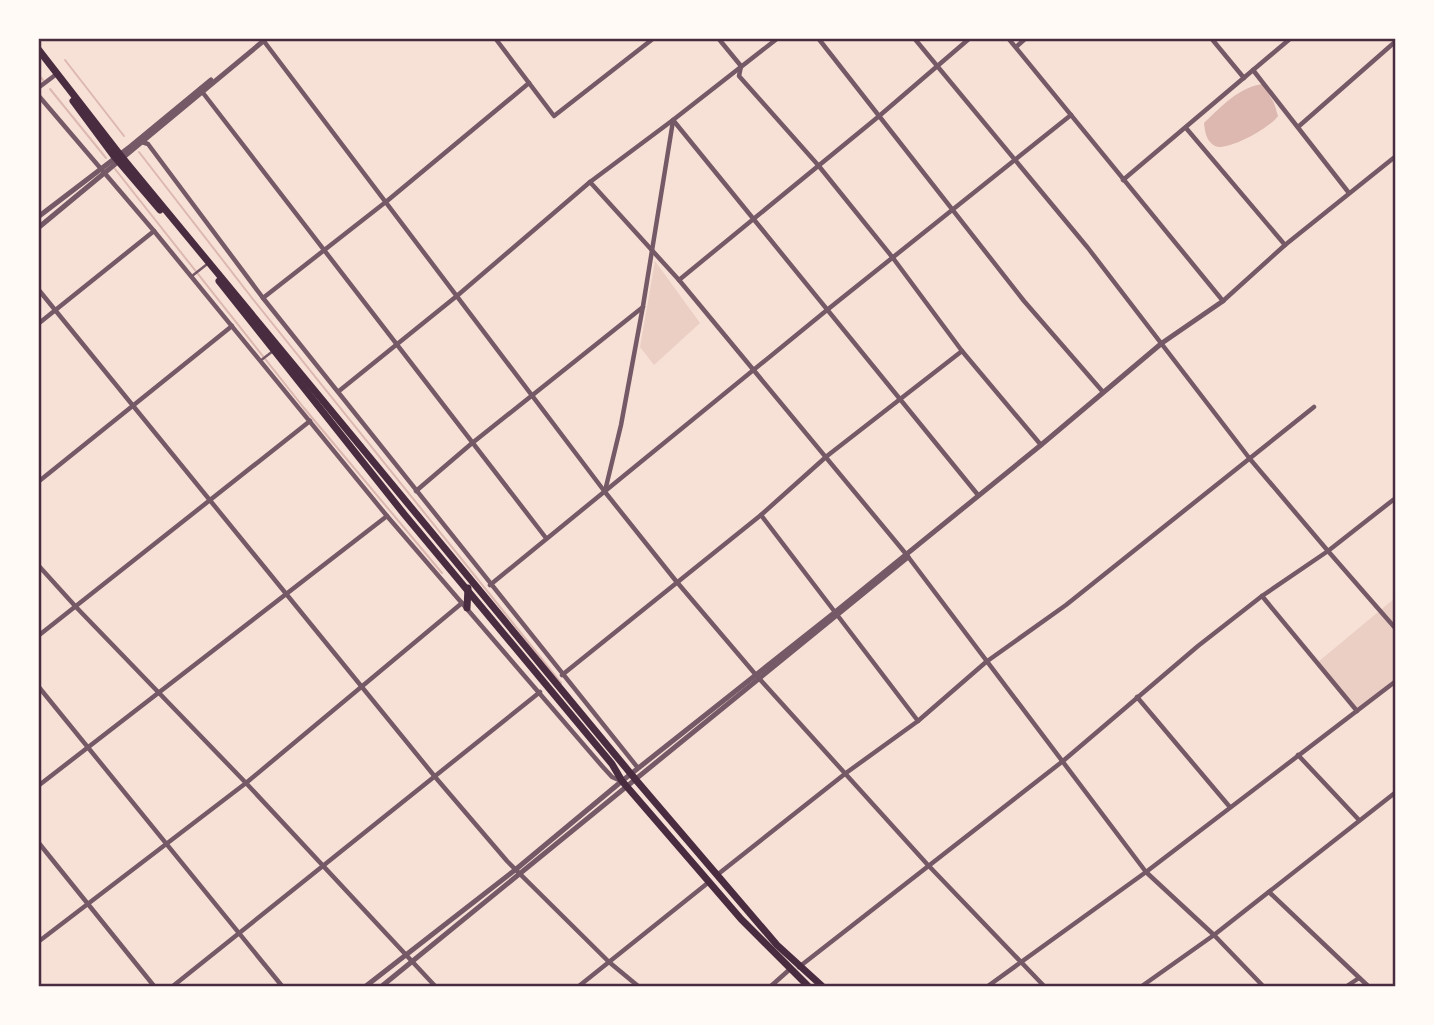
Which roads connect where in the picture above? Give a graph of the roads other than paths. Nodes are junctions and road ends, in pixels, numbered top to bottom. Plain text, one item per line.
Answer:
1 (495, 38) edge
2 (654, 38) edge
3 (718, 38) edge
4 (778, 38) edge
5 (818, 38) edge
6 (914, 38) edge
7 (970, 38) edge
8 (1008, 38) edge
9 (1026, 38) edge
10 (1212, 38) edge
11 (1290, 38) edge
12 (264, 39) edge
13 (1395, 40) edge
14 (1016, 47) junction
15 (38, 49) edge
16 (38, 57) edge
17 (741, 66) junction
18 (937, 66) junction
19 (1253, 70) junction
20 (54, 76) junction
21 (1244, 78) junction
22 (529, 83) junction
23 (38, 88) edge
24 (201, 90) junction
25 (38, 95) edge
26 (1071, 115) junction
27 (878, 117) junction
28 (673, 120) junction
29 (1298, 127) junction
30 (1186, 128) junction
31 (144, 142) junction
32 (131, 146) junction
33 (1395, 156) edge
34 (119, 158) junction
35 (1016, 159) junction
36 (818, 165) junction
37 (102, 172) junction
38 (1123, 180) junction
39 (590, 182) junction
40 (1349, 193) junction
41 (387, 201) junction
42 (953, 210) junction
43 (38, 217) edge
44 (753, 218) junction
45 (38, 228) edge
46 (154, 231) junction
47 (1285, 246) junction
48 (325, 249) junction
49 (652, 249) junction
50 (893, 258) junction
51 (203, 267) junction
52 (193, 275) junction
53 (679, 280) junction
54 (38, 289) edge
55 (458, 295) junction
56 (263, 298) junction
57 (1223, 301) junction
58 (643, 306) junction
59 (55, 310) junction
60 (827, 310) junction
61 (38, 324) edge
62 (232, 326) junction
63 (1163, 342) junction
64 (396, 346) junction
65 (962, 351) junction
66 (270, 353) junction
67 (262, 360) junction
68 (753, 370) junction
69 (338, 391) junction
70 (1102, 392) junction
71 (533, 395) junction
72 (900, 398) junction
73 (134, 406) junction
74 (1314, 407) dead end
75 (310, 421) junction
76 (471, 444) junction
77 (1041, 446) junction
78 (827, 456) junction
79 (1251, 459) junction
80 (38, 482) edge
81 (416, 491) junction
82 (605, 492) junction
83 (978, 495) junction
84 (210, 499) junction
85 (1393, 500) dead end
86 (761, 515) junction
87 (387, 516) junction
88 (546, 538) junction
89 (1328, 551) junction
90 (907, 555) junction
91 (38, 565) edge
92 (676, 581) junction
93 (490, 585) junction
94 (468, 588) junction
95 (287, 593) junction
96 (1262, 596) junction
97 (464, 606) junction
98 (76, 607) junction
99 (835, 615) junction
100 (1395, 629) edge
101 (38, 636) edge
102 (986, 662) junction
103 (562, 675) junction
104 (758, 677) junction
105 (1395, 681) edge
106 (38, 686) edge
107 (363, 687) junction
108 (159, 692) junction
109 (540, 692) junction
110 (1137, 697) junction
111 (1357, 710) junction
112 (918, 721) junction
113 (88, 747) junction
114 (1298, 755) junction
115 (1063, 761) junction
116 (846, 773) junction
117 (636, 774) junction
118 (436, 778) junction
119 (246, 783) junction
120 (625, 784) junction
121 (38, 786) edge
122 (1395, 792) edge
123 (1229, 807) junction
124 (1359, 820) junction
125 (38, 842) edge
126 (167, 845) junction
127 (927, 864) junction
128 (322, 867) junction
129 (1146, 872) junction
130 (517, 873) junction
131 (717, 875) junction
132 (709, 882) junction
133 (1269, 892) junction
134 (88, 904) junction
135 (238, 934) junction
136 (1214, 934) junction
137 (38, 942) edge
138 (405, 956) junction
139 (1022, 961) junction
140 (610, 962) junction
141 (411, 963) junction
142 (799, 967) junction
143 (789, 970) junction
144 (1359, 978) junction
145 (154, 986) edge
146 (173, 986) edge
147 (282, 986) edge
148 (366, 986) edge
149 (382, 986) edge
150 (435, 986) edge
151 (579, 986) edge
152 (638, 986) edge
153 (771, 986) edge
154 (808, 986) edge
155 (822, 986) edge
156 (988, 986) edge
157 (1044, 986) edge
158 (1142, 986) edge
159 (1263, 986) edge
160 (1347, 986) edge
161 (1368, 986) edge

1 - 22 street
2 - 22 street
3 - 17 street
4 - 17 street
5 - 27 street
6 - 18 street
7 - 18 street
8 - 14 street
9 - 14 street
10 - 21 street
11 - 19 street
12 - 24 street
12 - 41 street
13 - 29 street
14 - 26 street
15 - 34 highway
16 - 20 highway
17 - 28 street
17 - 36 street
18 - 27 street
18 - 35 street
19 - 21 street
19 - 29 street
20 - 23 street
20 - 34 highway
21 - 30 street
22 - 41 street
24 - 31 street
24 - 32 street
24 - 48 street
25 - 37 street
26 - 35 street
26 - 38 street
27 - 36 street
27 - 42 street
28 - 39 street
28 - 44 street
28 - 49 street
29 - 40 street
30 - 38 street
30 - 47 street
31 - 32 street
31 - 34 street
31 - 56 street
32 - 34 street
33 - 40 street
34 - 37 street
34 - 51 highway
34 - 117 highway
35 - 42 street
35 - 63 street
36 - 44 street
36 - 50 street
37 - 43 street
37 - 45 street
37 - 46 street
38 - 57 street
39 - 49 street
39 - 55 street
40 - 47 street
41 - 48 street
41 - 55 street
42 - 50 street
42 - 70 street
44 - 53 street
44 - 60 street
46 - 52 street
46 - 59 street
47 - 57 street
48 - 56 street
48 - 64 street
49 - 53 street
49 - 58 street
50 - 60 street
50 - 65 street
51 - 52 street
51 - 66 highway
52 - 62 street
53 - 68 street
54 - 59 street
55 - 64 street
55 - 71 street
56 - 69 street
57 - 63 street
58 - 71 street
58 - 82 street
59 - 61 street
59 - 73 street
60 - 68 street
60 - 72 street
62 - 67 street
62 - 73 street
63 - 70 street
63 - 79 street
64 - 69 street
64 - 76 street
65 - 72 street
65 - 77 street
66 - 67 street
66 - 94 highway
67 - 75 street
68 - 78 street
68 - 82 street
69 - 81 street
70 - 77 street
71 - 76 street
71 - 82 street
72 - 78 street
72 - 83 street
73 - 80 street
73 - 84 street
74 - 79 street
75 - 84 street
75 - 87 street
76 - 81 street
76 - 88 street
77 - 83 street
78 - 86 street
78 - 90 street
79 - 89 street
79 - 102 street
81 - 93 street
82 - 88 street
82 - 92 street
83 - 90 street
84 - 95 street
84 - 98 street
85 - 89 street
86 - 92 street
86 - 99 street
87 - 95 street
87 - 97 street
88 - 93 street
89 - 96 street
89 - 100 street
90 - 99 street
90 - 102 street
91 - 98 street
92 - 103 street
92 - 104 street
93 - 103 street
94 - 97 highway
94 - 120 highway
95 - 107 street
95 - 108 street
96 - 110 street
96 - 111 street
97 - 107 street
97 - 109 street
98 - 101 street
98 - 108 street
99 - 104 street
99 - 112 street
102 - 112 street
102 - 115 street
103 - 117 street
104 - 116 street
104 - 117 street
104 - 117 street
105 - 111 street
106 - 113 street
107 - 118 street
107 - 119 street
108 - 113 street
108 - 119 street
109 - 118 street
109 - 120 street
110 - 115 street
110 - 123 street
111 - 114 street
112 - 116 street
113 - 121 street
113 - 126 street
114 - 123 street
114 - 124 street
115 - 127 street
115 - 129 street
116 - 127 street
116 - 131 street
117 - 120 street
117 - 131 highway
118 - 128 street
118 - 130 street
119 - 126 street
119 - 128 street
120 - 130 street
120 - 132 highway
122 - 124 street
123 - 129 street
124 - 133 street
125 - 134 street
126 - 134 street
126 - 135 street
127 - 139 street
127 - 142 street
128 - 135 street
128 - 138 street
129 - 136 street
129 - 139 street
130 - 138 street
130 - 140 street
130 - 141 street
131 - 142 highway
132 - 140 street
132 - 143 highway
133 - 136 street
133 - 144 street
134 - 137 street
134 - 145 street
135 - 146 street
135 - 147 street
136 - 158 street
136 - 159 street
138 - 141 street
138 - 148 street
139 - 156 street
139 - 157 street
140 - 151 street
140 - 152 street
141 - 149 street
141 - 150 street
142 - 155 highway
143 - 153 street
143 - 154 highway
144 - 160 street
144 - 161 street

